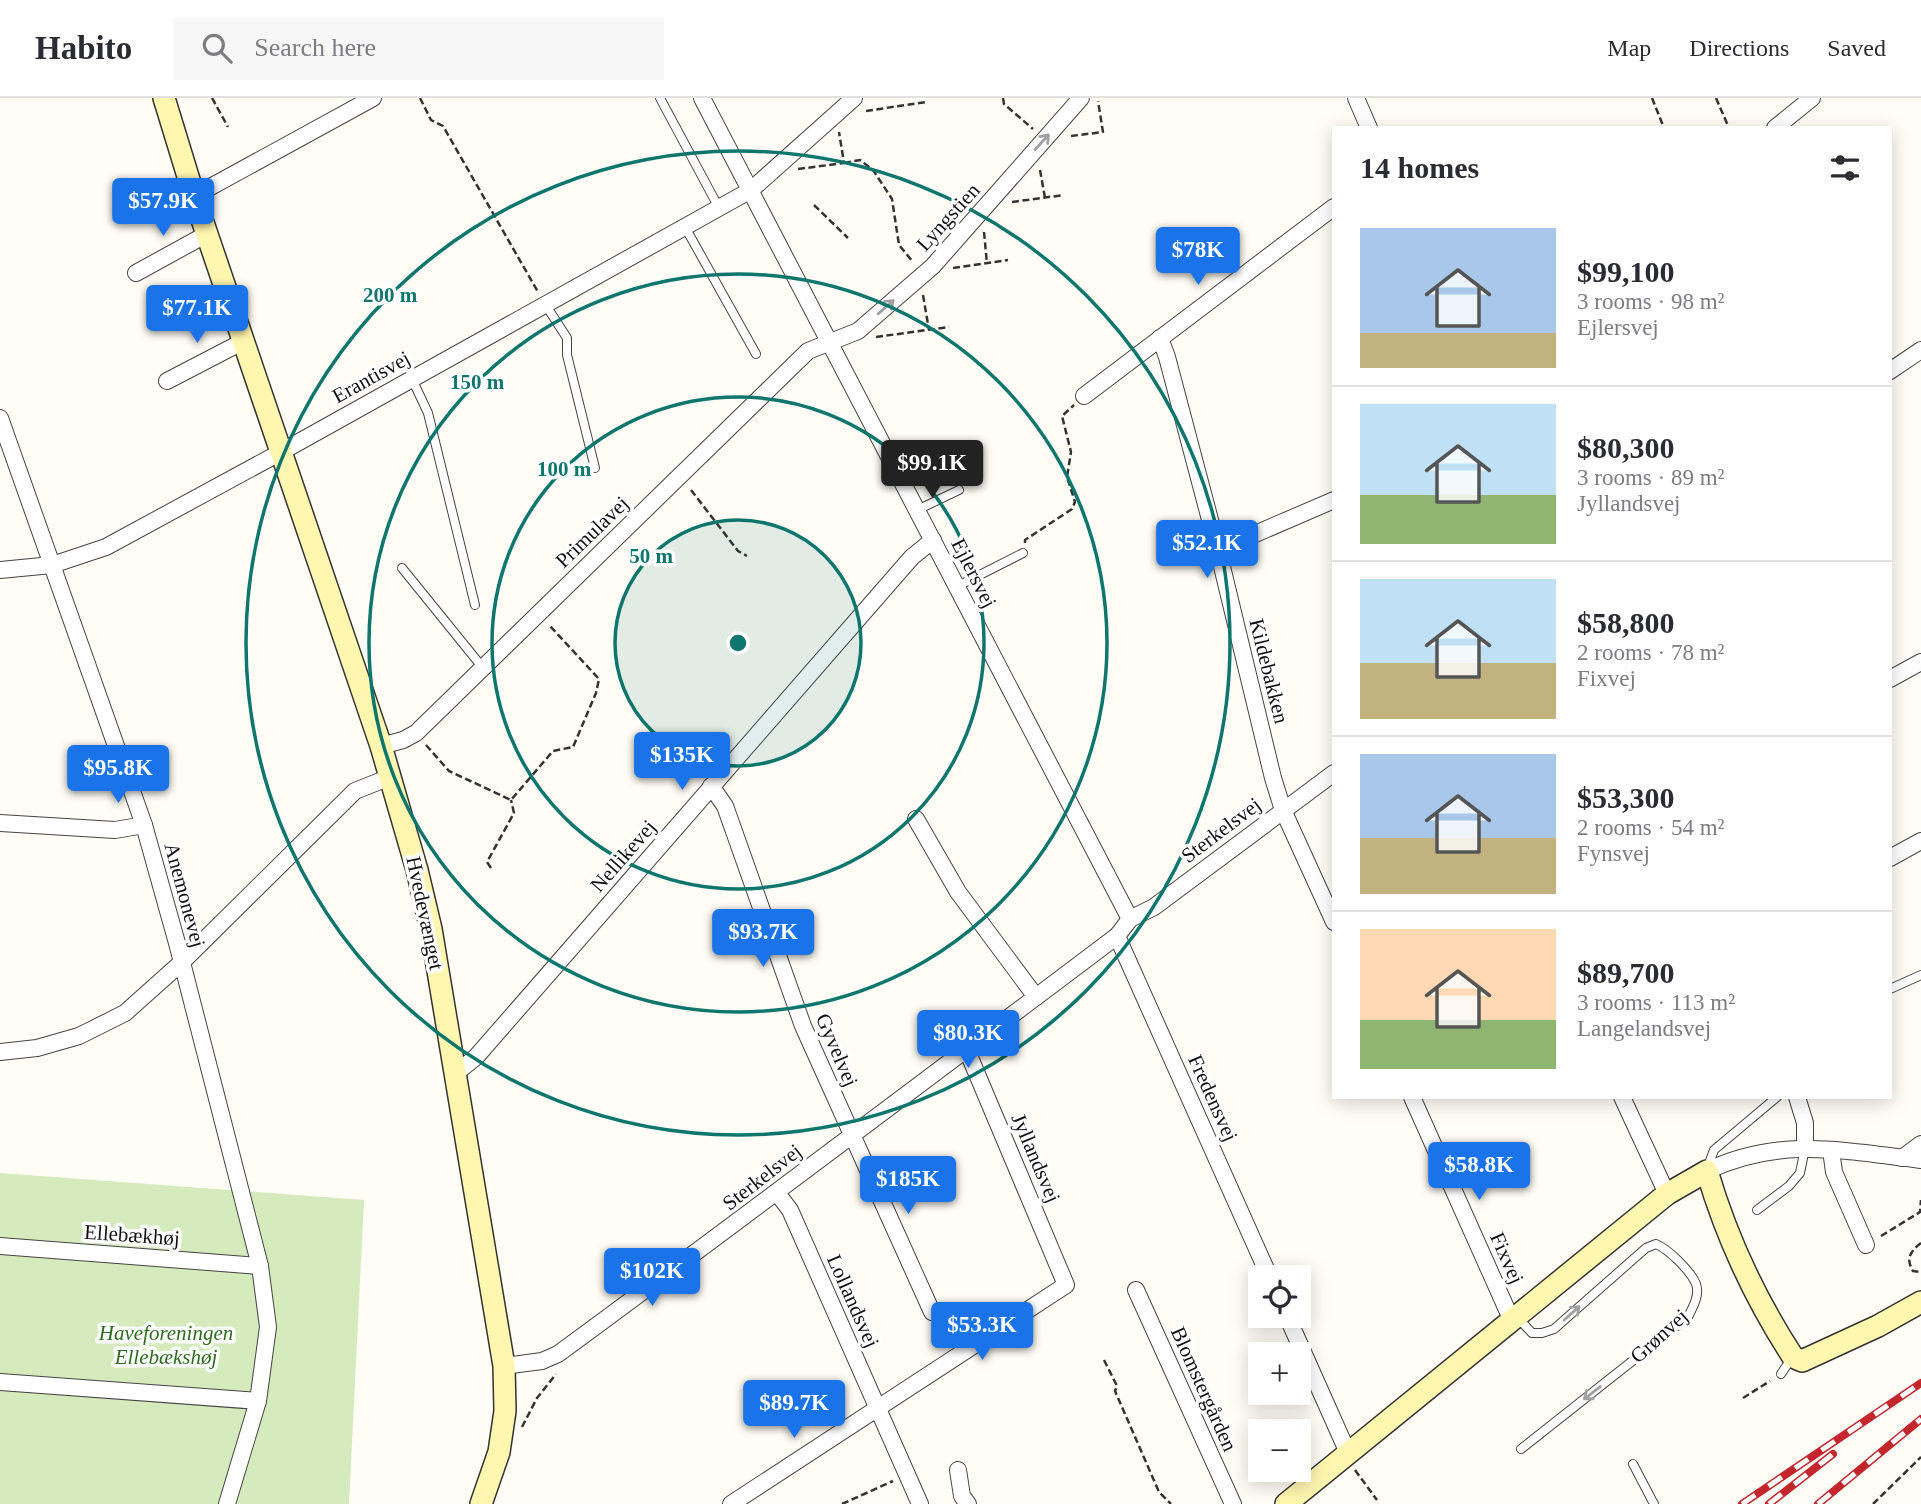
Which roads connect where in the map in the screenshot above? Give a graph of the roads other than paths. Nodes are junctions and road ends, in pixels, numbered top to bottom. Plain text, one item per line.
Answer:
1 (164, 98) edge
2 (373, 98) edge
3 (660, 98) edge
4 (702, 98) edge
5 (1081, 98) edge
6 (1812, 98) edge
7 (1361, 100) edge
8 (846, 105) edge
9 (1368, 126) edge
10 (1777, 126) edge
11 (751, 190) junction
12 (194, 196) junction
13 (719, 208) junction
14 (1332, 209) edge
15 (685, 226) junction
16 (207, 234) junction
17 (136, 274) dead end
18 (545, 304) junction
19 (1160, 338) junction
20 (244, 341) junction
21 (828, 341) junction
22 (1921, 349) edge
23 (756, 354) dead end
24 (1892, 370) edge
25 (411, 378) junction
26 (167, 382) dead end
27 (1084, 396) road end
28 (0, 418) edge
29 (281, 452) junction
30 (595, 468) dead end
31 (959, 490) dead end
32 (1332, 501) edge
33 (917, 510) junction
34 (933, 540) junction
35 (1218, 550) junction
36 (1023, 553) road end
37 (52, 565) junction
38 (402, 568) dead end
39 (0, 570) edge
40 (957, 587) junction
41 (475, 605) dead end
42 (1921, 662) edge
43 (482, 668) junction
44 (1892, 678) edge
45 (381, 746) junction
46 (1332, 774) edge
47 (390, 777) junction
48 (712, 786) junction
49 (1283, 810) junction
50 (916, 819) dead end
51 (0, 823) edge
52 (144, 825) junction
53 (1921, 841) edge
54 (1892, 857) edge
55 (1332, 918) edge
56 (1130, 919) junction
57 (1117, 936) junction
58 (182, 962) junction
59 (1921, 975) edge
60 (1892, 988) edge
61 (1036, 997) junction
62 (966, 1048) junction
63 (0, 1052) edge
64 (456, 1073) junction
65 (1413, 1099) edge
66 (1623, 1099) edge
67 (1775, 1099) edge
68 (1798, 1099) edge
69 (850, 1135) junction
70 (1921, 1144) edge
71 (1805, 1148) junction
72 (1831, 1150) junction
73 (1902, 1158) junction
74 (1921, 1160) edge
75 (1707, 1171) junction
76 (778, 1193) junction
77 (1667, 1194) junction
78 (1757, 1210) dead end
79 (1866, 1245) road end
80 (0, 1246) edge
81 (1264, 1265) edge
82 (260, 1266) junction
83 (1136, 1290) dead end
84 (1921, 1302) edge
85 (932, 1312) dead end
86 (1515, 1319) junction
87 (1292, 1328) edge
88 (504, 1366) junction
89 (0, 1382) edge
90 (258, 1402) junction
91 (877, 1407) junction
92 (1521, 1449) dead end
93 (1347, 1455) junction
94 (1633, 1464) dead end
95 (958, 1470) dead end
96 (227, 1504) edge
97 (481, 1504) edge
98 (731, 1504) edge
99 (920, 1504) edge
100 (968, 1504) edge
101 (1233, 1504) edge
102 (1286, 1504) edge
103 (1654, 1504) edge

1 - 12 street, Hvedevænget
2 - 12 street
3 - 13 lane
4 - 11 street, Ejlersvej
21 -> 5 street, Lyngstien
6 - 10 street
7 - 9 street
8 - 11 street, Erantisvej
11 - 13 street, Erantisvej
11 - 21 street, Ejlersvej
12 - 16 street, Hvedevænget
13 - 15 street, Erantisvej
14 - 19 street
15 - 18 street, Erantisvej
15 - 23 lane
16 - 17 street
16 - 20 street, Hvedevænget
18 - 25 street, Erantisvej
18 - 30 lane
19 - 27 street
19 - 35 street, Kildebakken
20 - 26 street
20 - 29 street, Hvedevænget
21 - 33 street, Ejlersvej
21 - 43 street, Primulavej
22 - 24 street
25 - 29 street, Erantisvej
25 - 41 lane
28 - 37 street, Anemonevej
29 - 37 street, Erantisvej
29 - 45 street, Hvedevænget
31 - 33 lane
32 - 35 street
33 - 34 street, Ejlersvej
34 - 40 street, Ejlersvej
34 - 48 street, Nellikevej
35 - 49 street, Kildebakken
36 - 40 lane
37 - 39 street, Erantisvej
37 - 52 street, Anemonevej
38 - 43 lane
40 - 56 street, Ejlersvej
42 - 44 street
43 - 45 street, Primulavej
45 - 47 street, Hvedevænget
46 - 49 street, Sterkelsvej
47 - 58 street
47 - 64 street, Hvedevænget
48 - 64 street, Nellikevej
48 - 69 street, Gyvelvej
49 - 55 street
49 - 56 street, Sterkelsvej
50 - 61 street
51 - 52 street
52 - 58 street, Anemonevej
53 - 54 street
56 - 57 street, Sterkelsvej
57 - 61 street, Sterkelsvej
57 - 81 street, Fredensvej
58 - 63 street
58 - 82 street, Anemonevej
59 - 60 lane
61 - 62 street, Sterkelsvej
62 - 69 street, Sterkelsvej
62 - 91 street, Jyllandsvej
64 - 88 street, Hvedevænget
65 - 86 street, Fixvej
66 - 77 street
67 - 75 lane
68 - 71 street
69 - 76 street, Sterkelsvej
69 - 85 street, Gyvelvej
70 - 73 street
71 - 72 street
71 - 75 street
71 - 78 lane
72 - 73 street
72 - 79 street
73 - 74 street
75 - 77 street
75 - 84 street
76 - 88 street, Sterkelsvej
76 - 91 street, Lollandsvej
77 - 86 street
80 - 82 street, Ellebækhøj
82 - 90 street
83 - 101 street, Blomstergården
86 -> 92 lane, Grønvej
86 - 93 street
87 - 93 street
88 - 97 street, Hvedevænget
89 - 90 street
90 - 96 street
91 - 98 street
91 - 99 street, Lollandsvej
93 - 102 street
94 - 103 lane
95 - 100 street

